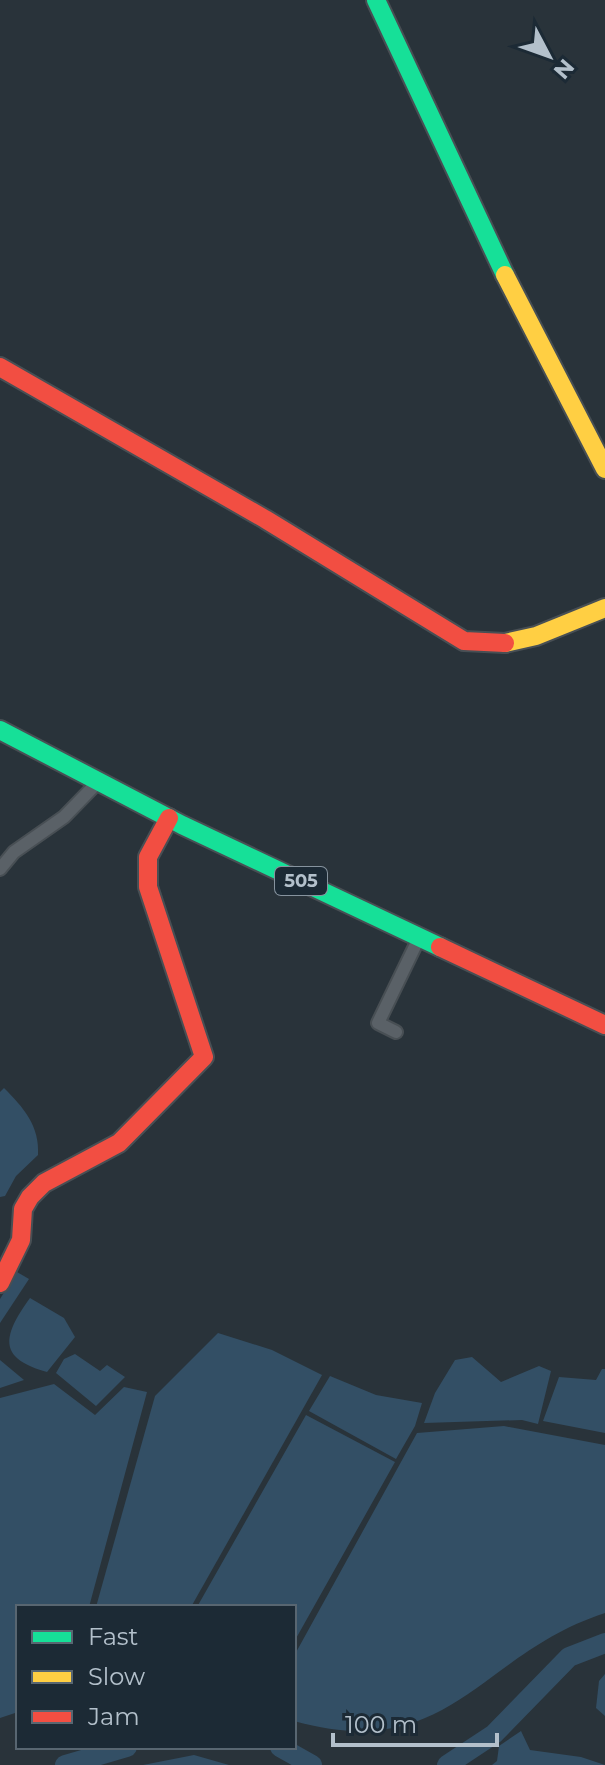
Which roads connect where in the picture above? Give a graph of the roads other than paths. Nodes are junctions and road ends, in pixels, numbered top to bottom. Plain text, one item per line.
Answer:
1 (376, 0) edge
2 (0, 367) edge
3 (605, 469) edge
4 (605, 608) edge
5 (0, 730) edge
6 (100, 780) junction
7 (169, 818) junction
8 (0, 869) edge
9 (419, 938) junction
10 (605, 1025) edge
11 (396, 1032) dead end
12 (0, 1283) edge

1 - 3 street
2 - 4 street
5 - 6 street, 505
6 - 7 street, 505
6 - 8 street
7 - 9 street, 505
7 - 12 street
9 - 10 street, 505
9 - 11 street

